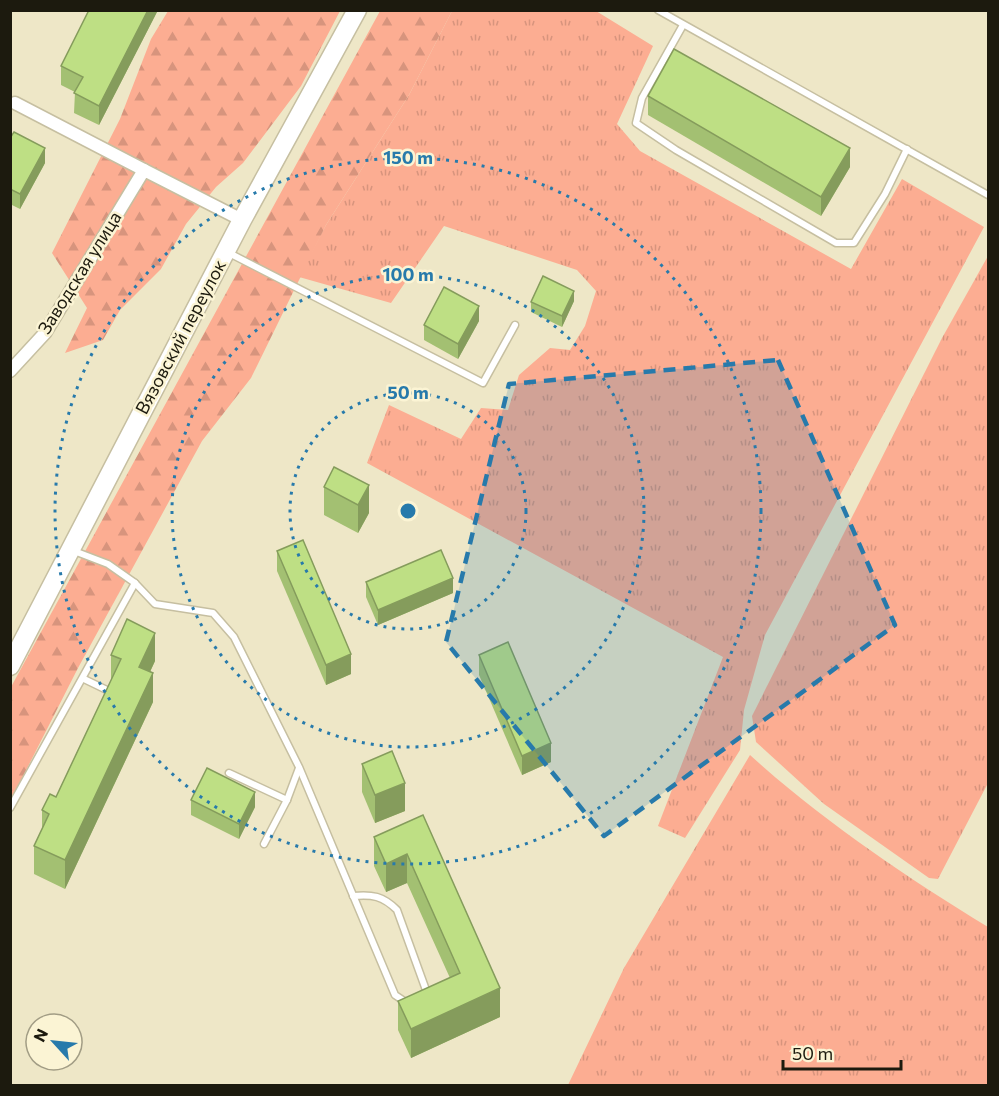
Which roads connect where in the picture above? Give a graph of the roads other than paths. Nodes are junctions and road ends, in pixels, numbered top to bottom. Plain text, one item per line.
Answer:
1 (357, 10) edge
2 (657, 10) edge
3 (684, 25) junction
4 (15, 103) dead end
5 (907, 149) junction
6 (144, 170) junction
7 (988, 195) edge
8 (242, 220) junction
9 (225, 251) junction
10 (515, 325) dead end
11 (10, 371) edge
12 (70, 550) junction
13 (135, 583) junction
14 (10, 666) edge
15 (84, 679) junction
16 (107, 703) edge
17 (299, 767) junction
18 (229, 773) dead end
19 (287, 800) junction
20 (10, 808) edge
21 (264, 844) dead end
22 (353, 896) junction
23 (421, 999) edge
24 (412, 1004) edge

1 - 8 street, Вязовский переулок
2 - 3 lane
3 - 5 lane
3 - 5 lane
4 - 6 street
5 - 7 lane
6 - 8 street
6 - 11 street, Заводская улица
8 - 9 street, Вязовский переулок
9 - 10 lane
9 - 12 street, Вязовский переулок
12 - 13 lane
12 - 14 street, Вязовский переулок
13 - 15 lane
13 - 17 lane
15 - 16 lane
15 - 20 lane
17 - 19 lane
17 - 22 lane
18 - 19 lane
19 - 21 lane
22 - 23 lane
22 - 24 lane

